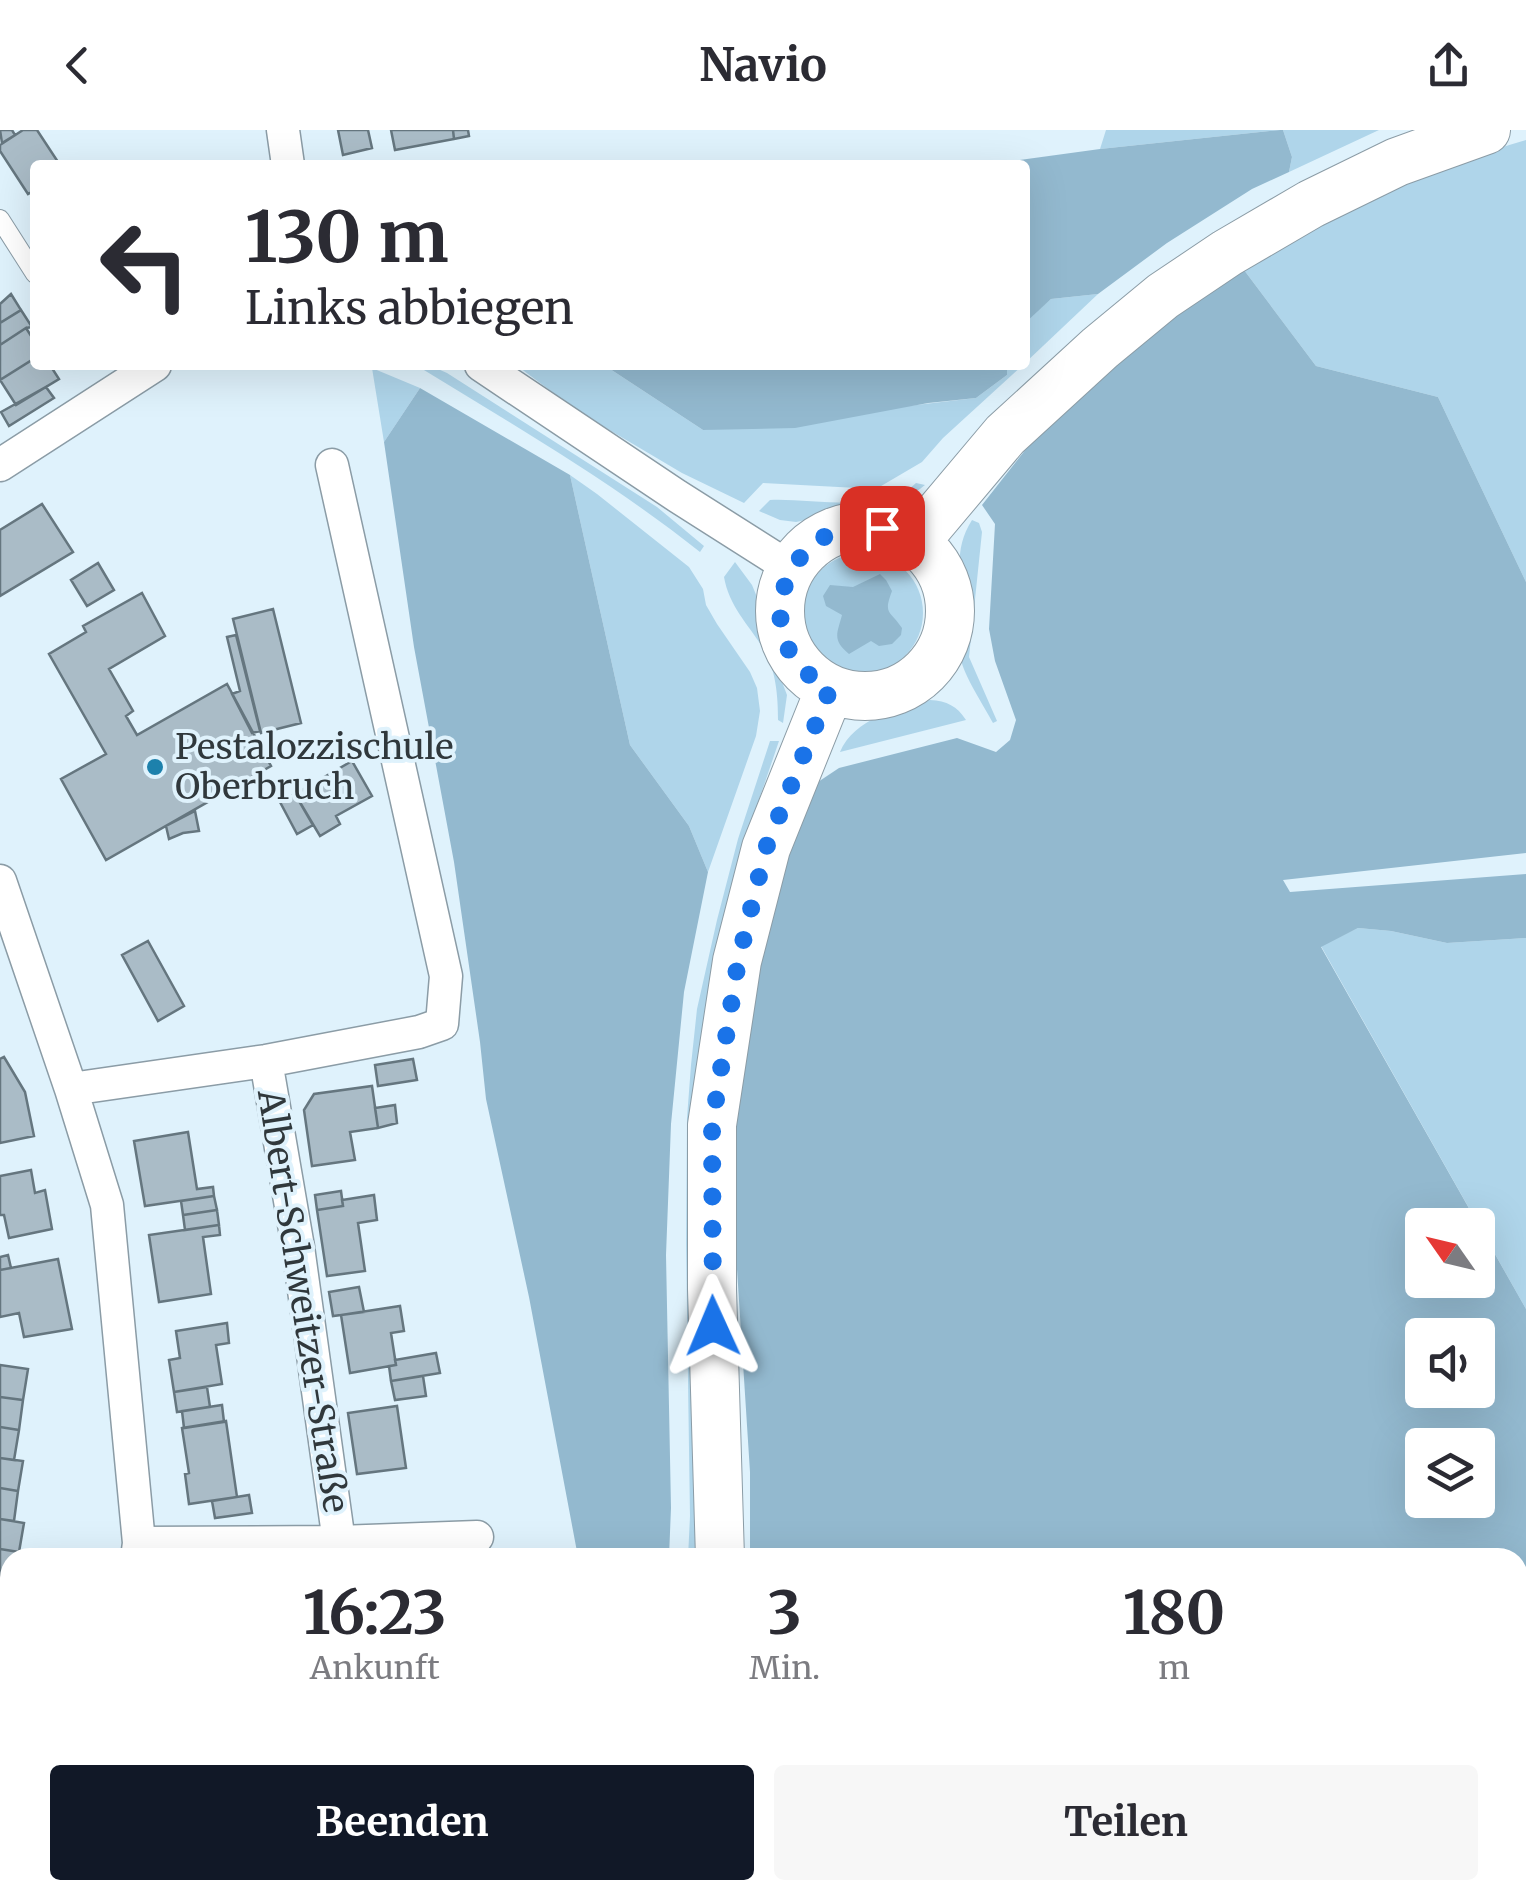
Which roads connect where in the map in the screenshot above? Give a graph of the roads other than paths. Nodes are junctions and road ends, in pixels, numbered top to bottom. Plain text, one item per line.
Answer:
1 (283, 130) edge
2 (1486, 130) edge
3 (287, 160) edge
4 (0, 219) edge
5 (30, 266) edge
6 (147, 370) edge
7 (488, 370) edge
8 (0, 465) edge
9 (332, 465) dead end
10 (915, 542) junction
11 (792, 569) junction
12 (830, 689) junction
13 (0, 881) edge
14 (266, 1061) junction
15 (71, 1089) junction
16 (477, 1537) dead end
17 (339, 1542) junction
18 (138, 1548) edge
19 (188, 1548) edge
20 (720, 1548) edge

1 - 3 street
2 - 10 main road
4 - 5 lane
6 - 8 street
7 - 11 street
9 - 14 street, Albert-Schweitzer-Straße
10 - 11 main road
10 - 12 main road
11 - 12 main road
12 - 20 main road
13 - 15 street, Albert-Schweitzer-Straße
14 - 15 street, Albert-Schweitzer-Straße
14 - 17 street, Albert-Schweitzer-Straße
15 - 18 street, Albert-Schweitzer-Straße
16 - 17 street, Albert-Schweitzer-Straße
17 - 19 street, Albert-Schweitzer-Straße

